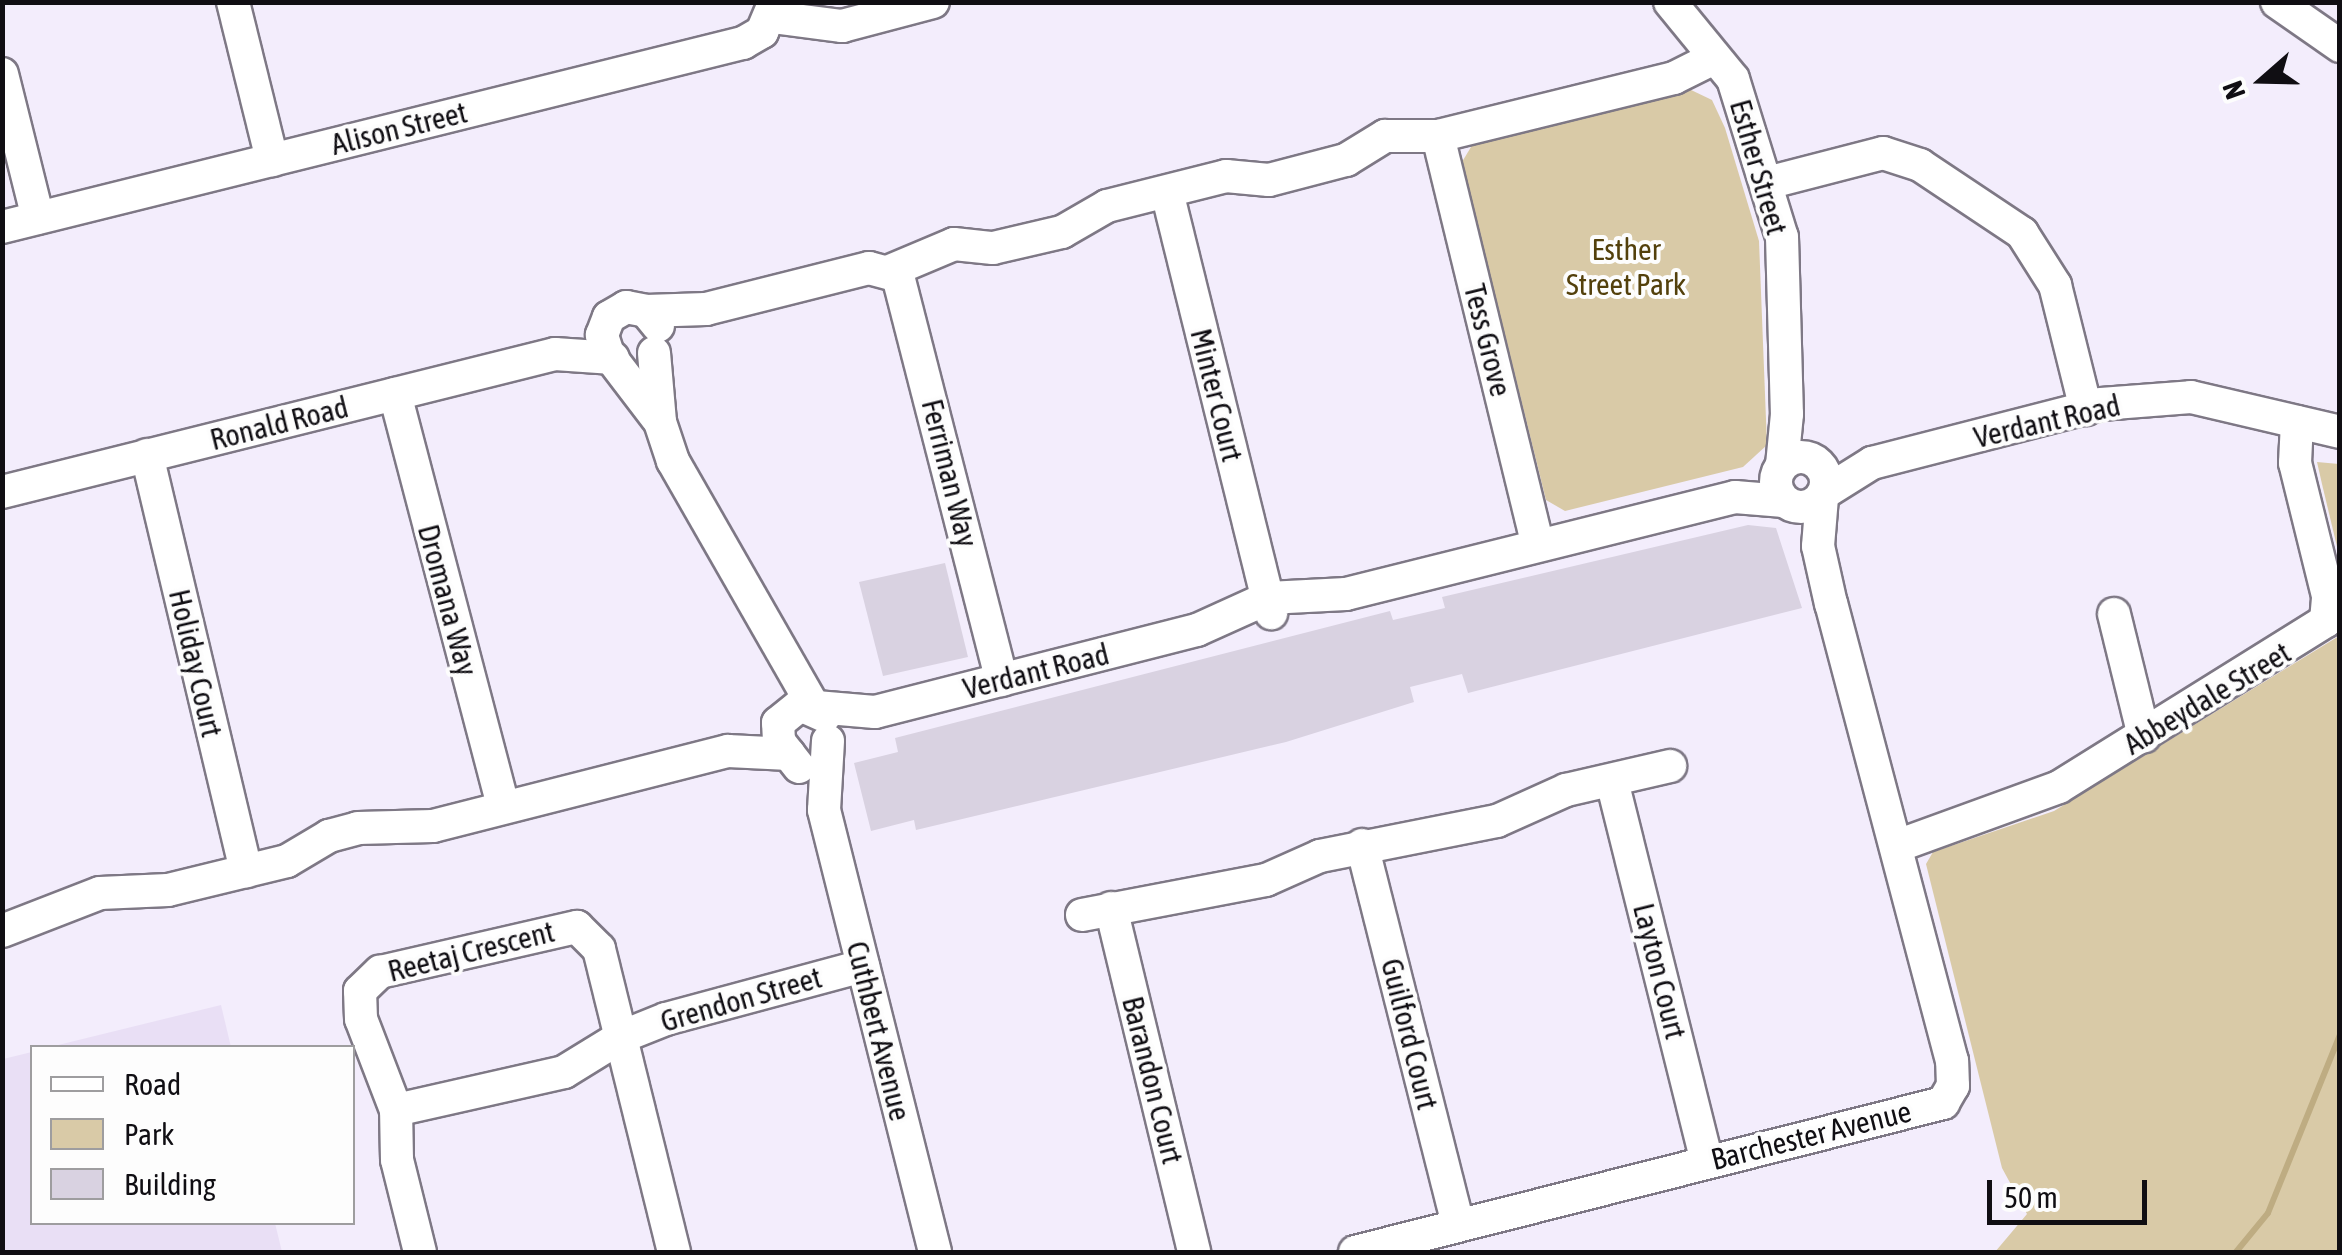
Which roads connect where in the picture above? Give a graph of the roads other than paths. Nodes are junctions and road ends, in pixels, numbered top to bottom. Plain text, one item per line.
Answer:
1 (232, 2) edge
2 (933, 2) edge
3 (1670, 2) edge
4 (2277, 2) edge
5 (774, 10) edge
6 (2340, 46) edge
7 (1714, 58) junction
8 (2, 74) edge
9 (1438, 136) junction
10 (272, 160) junction
11 (1767, 183) junction
12 (1167, 192) junction
13 (38, 218) junction
14 (2, 227) edge
15 (890, 271) junction
16 (706, 308) junction
17 (646, 311) junction
18 (608, 317) junction
19 (656, 348) junction
20 (555, 354) junction
21 (614, 359) junction
22 (395, 394) junction
23 (2086, 409) junction
24 (660, 422) junction
25 (2297, 422) junction
26 (2340, 432) edge
27 (147, 456) junction
28 (1872, 463) junction
29 (1793, 476) junction
30 (2, 492) edge
31 (1823, 495) junction
32 (1538, 545) junction
33 (1818, 546) junction
34 (1270, 605) junction
35 (2114, 614) dead end
36 (1002, 680) junction
37 (800, 710) junction
38 (875, 712) junction
39 (2144, 736) junction
40 (829, 740) junction
41 (728, 751) junction
42 (790, 754) junction
43 (1670, 766) dead end
44 (1612, 781) junction
45 (503, 806) junction
46 (824, 810) junction
47 (1362, 846) junction
48 (1897, 846) junction
49 (246, 871) junction
50 (2, 931) edge
51 (863, 966) junction
52 (621, 1037) junction
53 (396, 1110) junction
54 (1707, 1161) junction
55 (1458, 1224) junction
56 (420, 1252) edge
57 (674, 1252) edge
58 (935, 1252) edge
59 (1194, 1252) edge
60 (1354, 1252) edge

1 - 10 street
2 - 5 street
3 - 7 street, Esther Street
4 - 6 street
5 - 10 street, Alison Street
7 - 9 street
7 - 11 street, Esther Street
8 - 13 street
9 - 12 street
9 - 32 street, Tess Grove
10 - 13 street, Alison Street
11 - 23 street
11 - 29 street, Esther Street
12 - 15 street
12 - 34 street, Minter Court
13 - 14 street, Alison Street
15 - 16 street
15 - 36 street, Ferriman Way
16 - 17 street
16 - 19 street
17 - 18 street
17 - 19 street
18 - 20 street, Ronald Road
18 - 21 street
19 - 21 street
19 - 24 street
20 - 21 street, Ronald Road
20 - 22 street, Ronald Road
21 - 24 street
22 - 27 street, Ronald Road
22 - 45 street, Dromana Way
23 - 25 street, Verdant Road
23 - 28 street, Verdant Road
24 - 37 street
25 - 26 street, Verdant Road
25 - 39 street, Abbeydale Street
27 - 30 street, Ronald Road
27 - 49 street, Holiday Court
28 - 29 street, Verdant Road
28 - 31 street, Verdant Road
29 - 31 street, Verdant Road
29 - 32 street, Verdant Road
29 - 33 street, Barchester Avenue
31 - 33 street, Barchester Avenue
32 - 34 street, Verdant Road
33 - 48 street, Barchester Avenue
34 - 36 street, Verdant Road
35 - 39 street
36 - 38 street, Verdant Road
37 - 38 street, Verdant Road
37 - 40 street
37 - 41 street
37 - 42 street
38 - 40 street, Verdant Road
39 - 48 street, Abbeydale Street
40 - 42 street
40 - 46 street, Cuthbert Avenue
41 - 42 street
41 - 45 street
42 - 46 street, Cuthbert Avenue
43 - 44 street
44 - 47 street
44 - 54 street, Layton Court
45 - 49 street
46 - 51 street, Cuthbert Avenue
47 - 55 street, Guilford Court
47 - 59 street, Barandon Court
48 - 54 street, Barchester Avenue
49 - 50 street
51 - 52 street, Grendon Street
51 - 58 street, Cuthbert Avenue
52 - 53 street, Grendon Street
52 - 53 street, Reetaj Crescent
52 - 57 street, Reetaj Crescent
53 - 56 street, Reetaj Crescent
54 - 55 street, Barchester Avenue
55 - 60 street, Barchester Avenue

